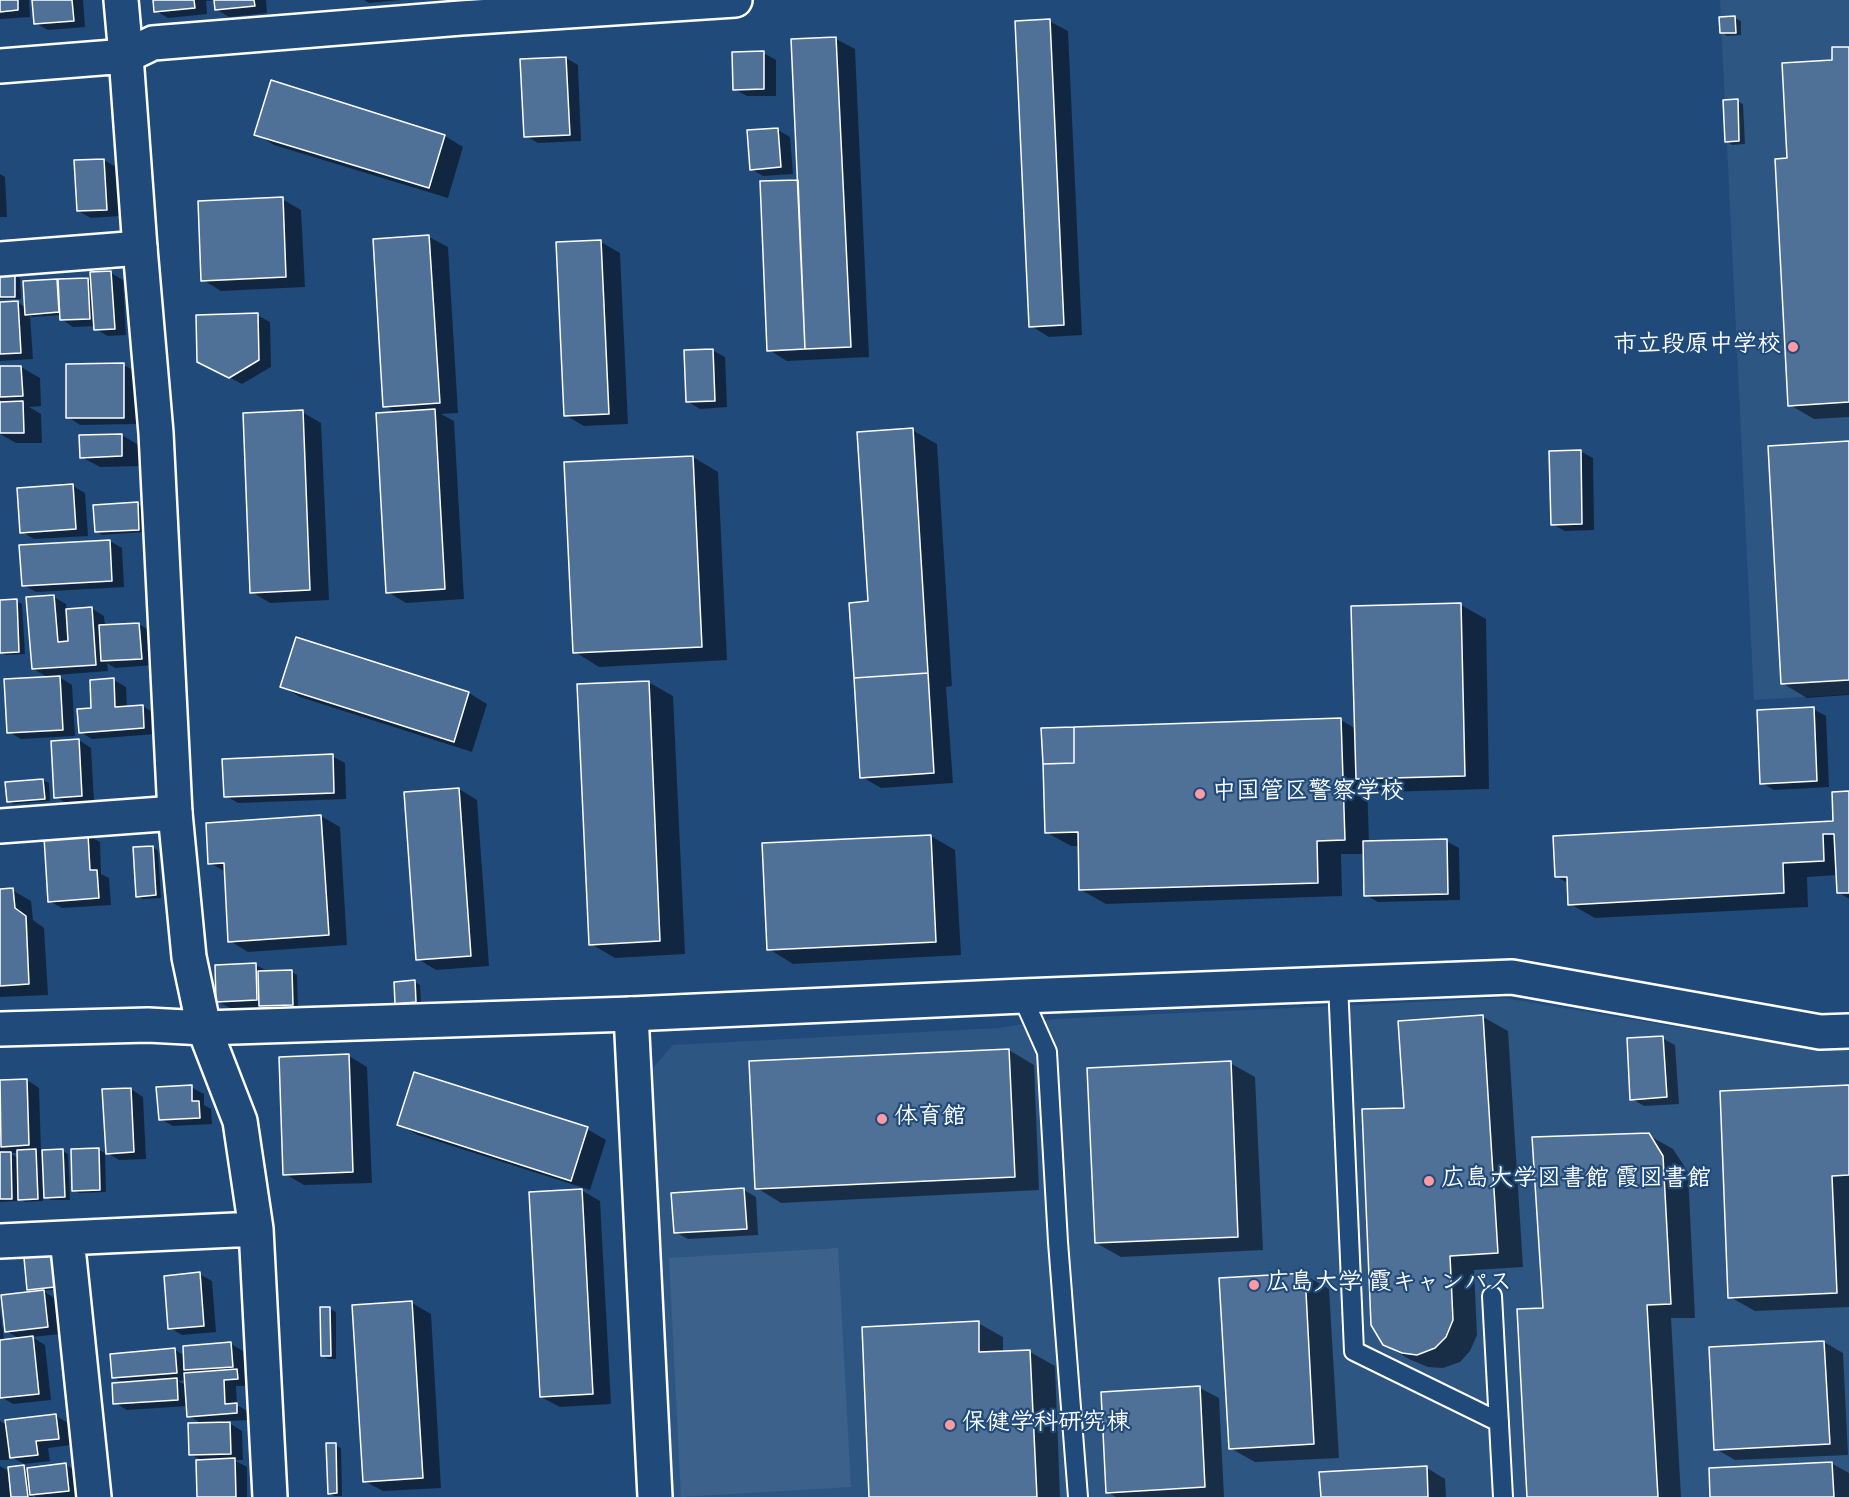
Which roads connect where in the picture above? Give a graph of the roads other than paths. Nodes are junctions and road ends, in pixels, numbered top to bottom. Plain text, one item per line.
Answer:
1 (121, 0) edge
2 (735, 0) edge
3 (460, 9) edge
4 (126, 56) junction
5 (0, 66) edge
6 (140, 248) junction
7 (0, 259) edge
8 (175, 813) junction
9 (0, 826) edge
10 (1338, 983) junction
11 (1022, 996) junction
12 (631, 1014) junction
13 (204, 1028) junction
14 (0, 1029) edge
15 (1849, 1031) edge
16 (255, 1229) junction
17 (67, 1238) junction
18 (0, 1240) edge
19 (1492, 1296) dead end
20 (1499, 1422) junction
21 (94, 1497) edge
22 (270, 1497) edge
23 (655, 1497) edge
24 (1078, 1497) edge
25 (1503, 1497) edge

1 - 4 street
2 - 3 street
3 - 4 street
4 - 5 street
4 - 6 street
6 - 7 street
6 - 8 street
8 - 9 street
8 - 13 street
10 - 11 street
10 - 15 street
10 - 20 lane
11 - 12 street
11 - 24 lane
12 - 13 street
12 - 23 street
13 - 14 street
13 - 16 street
16 - 17 street
16 - 22 street
17 - 18 street
17 - 21 street
19 - 20 lane
20 - 25 lane

